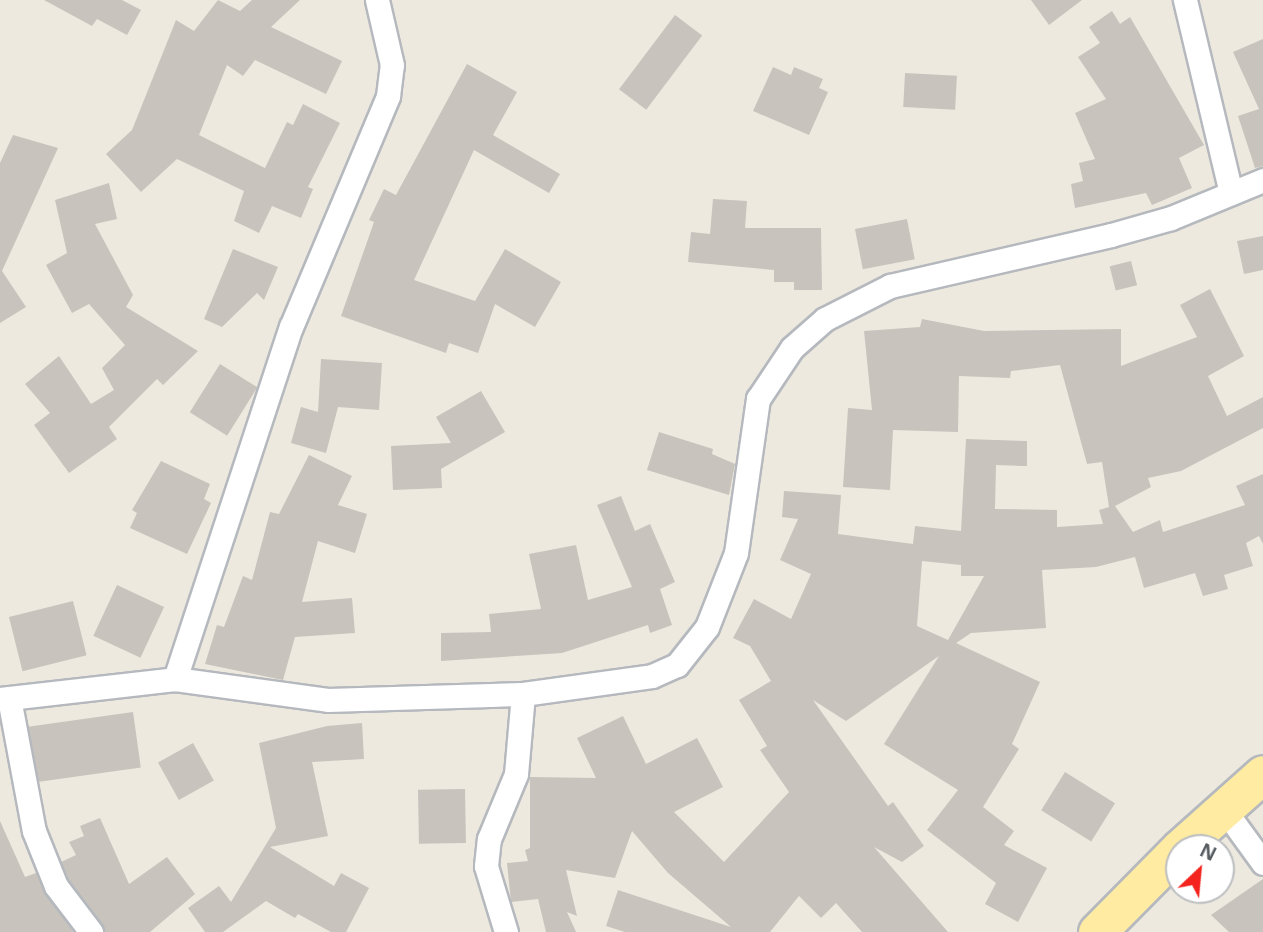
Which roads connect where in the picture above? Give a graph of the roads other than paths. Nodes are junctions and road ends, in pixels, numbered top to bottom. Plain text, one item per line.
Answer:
1 (377, 0) edge
2 (1185, 0) edge
3 (1263, 180) edge
4 (1231, 193) junction
5 (175, 679) junction
6 (523, 694) junction
7 (5, 698) edge
8 (1263, 774) edge
9 (1223, 808) junction
10 (1194, 834) edge
11 (1165, 862) edge
12 (1263, 863) edge
13 (90, 932) edge
14 (506, 932) edge
15 (1097, 932) edge

1 - 5 street
2 - 4 street
3 - 4 street
4 - 6 street
5 - 6 street
5 - 7 street
6 - 14 street
7 - 13 street
8 - 9 main road
9 - 10 main road
9 - 12 street
11 - 15 main road

